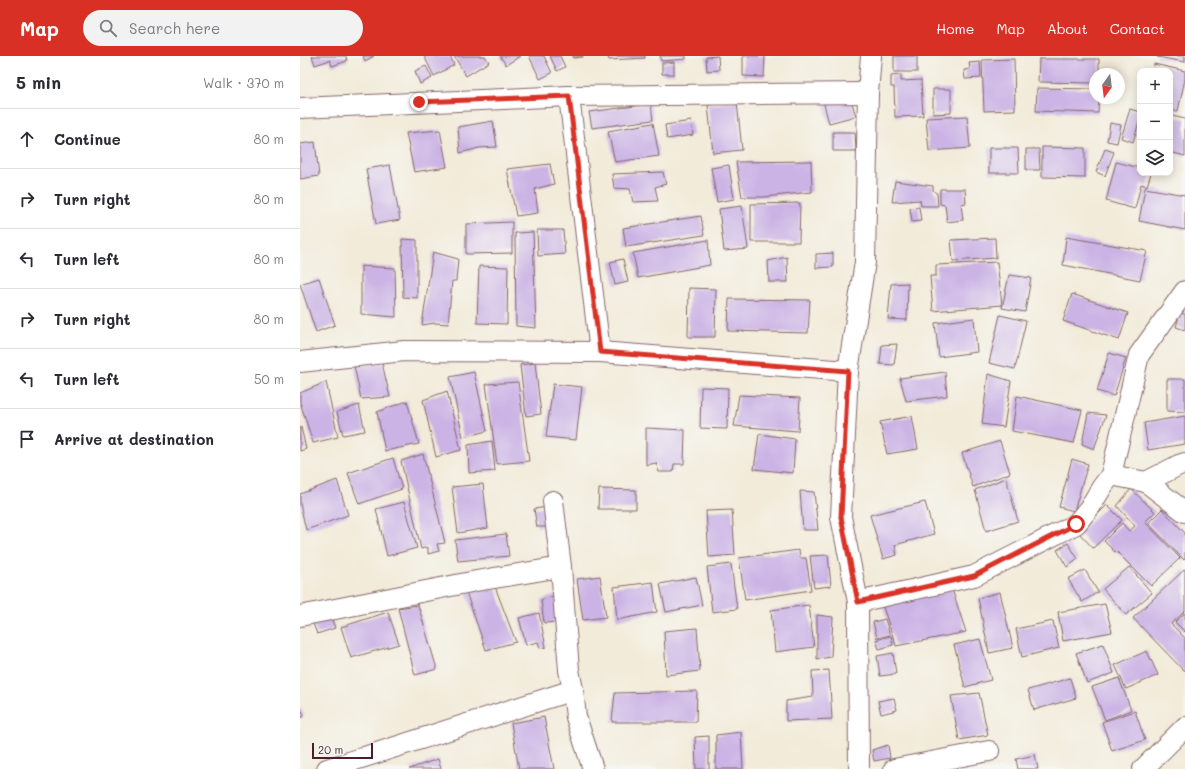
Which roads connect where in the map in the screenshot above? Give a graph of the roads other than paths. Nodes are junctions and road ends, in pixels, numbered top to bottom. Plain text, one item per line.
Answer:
1 (871, 56) edge
2 (868, 93) junction
3 (569, 96) junction
4 (300, 108) edge
5 (1185, 291) edge
6 (600, 352) junction
7 (300, 362) edge
8 (848, 371) junction
9 (1185, 463) edge
10 (1111, 475) junction
11 (1146, 482) junction
12 (553, 501) dead end
13 (1185, 512) edge
14 (561, 567) junction
15 (858, 602) junction
16 (300, 616) edge
17 (573, 690) junction
18 (1185, 727) edge
19 (989, 751) dead end
20 (327, 769) edge
21 (594, 769) edge
22 (859, 769) edge
23 (894, 769) edge
24 (1143, 769) edge

1 - 2 street
2 - 3 street
2 - 8 street
3 - 4 street
3 - 6 street
5 - 10 street
6 - 7 street
6 - 8 street
8 - 15 street
9 - 11 street
10 - 11 street
10 - 15 street
11 - 13 street
12 - 14 street
14 - 16 street
14 - 17 street
15 - 22 street
17 - 20 street
17 - 21 street
18 - 24 street
19 - 23 street

